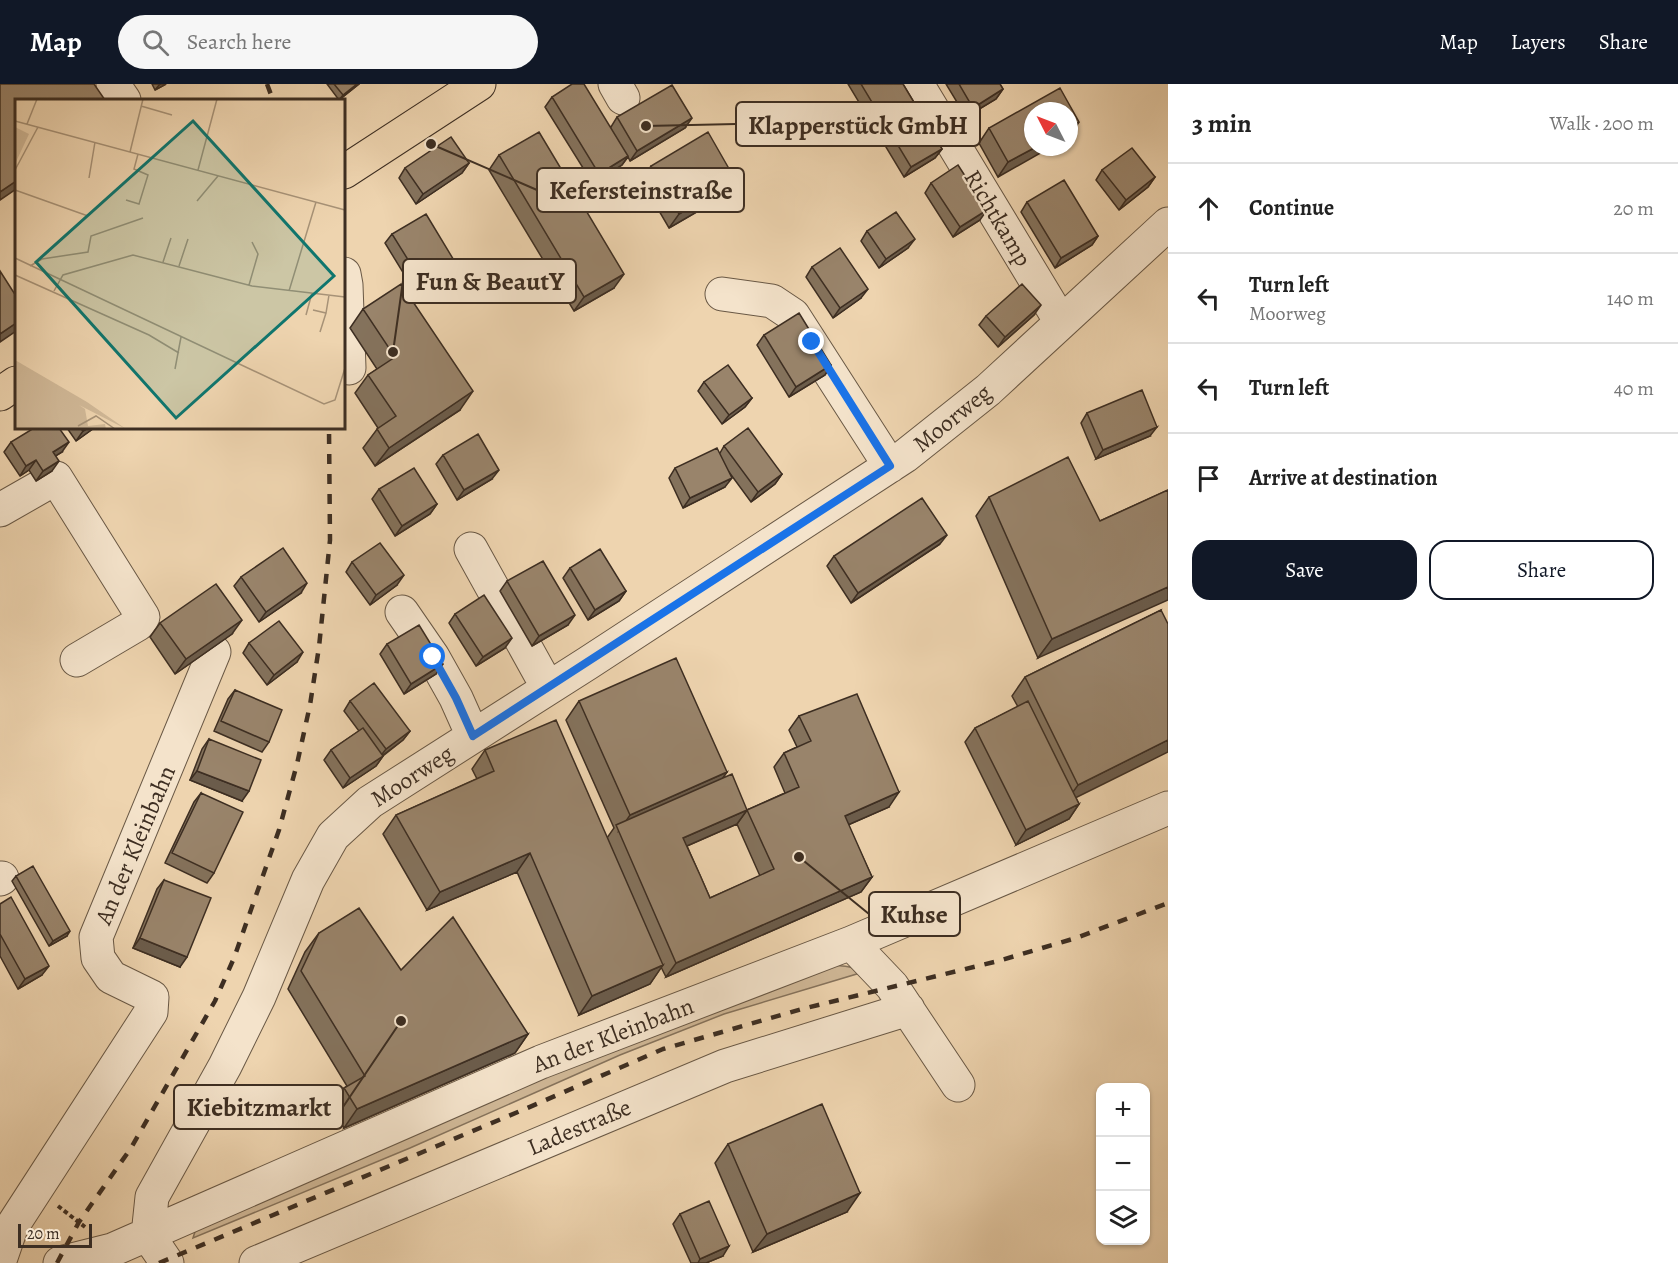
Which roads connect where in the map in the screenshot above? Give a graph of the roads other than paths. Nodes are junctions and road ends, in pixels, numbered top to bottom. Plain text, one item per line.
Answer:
1 (113, 84) edge
2 (479, 84) edge
3 (917, 84) edge
4 (123, 99) edge
5 (345, 171) edge
6 (1164, 236) edge
7 (345, 280) edge
8 (722, 294) dead end
9 (1060, 321) junction
10 (349, 368) dead end
11 (15, 384) edge
12 (0, 394) edge
13 (890, 466) junction
14 (0, 510) edge
15 (471, 549) dead end
16 (402, 612) dead end
17 (214, 652) edge
18 (77, 660) dead end
19 (548, 688) junction
20 (473, 736) junction
21 (1168, 808) edge
22 (851, 943) junction
23 (908, 1009) junction
24 (958, 1085) dead end
25 (148, 1235) junction
26 (0, 1260) edge
27 (60, 1263) edge
28 (167, 1263) edge
29 (256, 1263) edge

1 - 4 street
2 - 5 main road
3 - 9 street, Richtkamp
6 - 9 street, Moorweg
7 - 10 street
8 - 13 street
9 - 13 street, Moorweg
11 - 12 main road
13 - 19 street, Moorweg
14 - 18 street
15 - 19 street
16 - 20 street
17 - 26 street, An der Kleinbahn
19 - 20 street, Moorweg
20 - 25 street, Moorweg
21 - 22 street, An der Kleinbahn
22 - 23 street
22 - 25 street, An der Kleinbahn
23 - 24 street
23 - 29 street, Ladestraße
25 - 27 street, An der Kleinbahn
25 - 28 street

